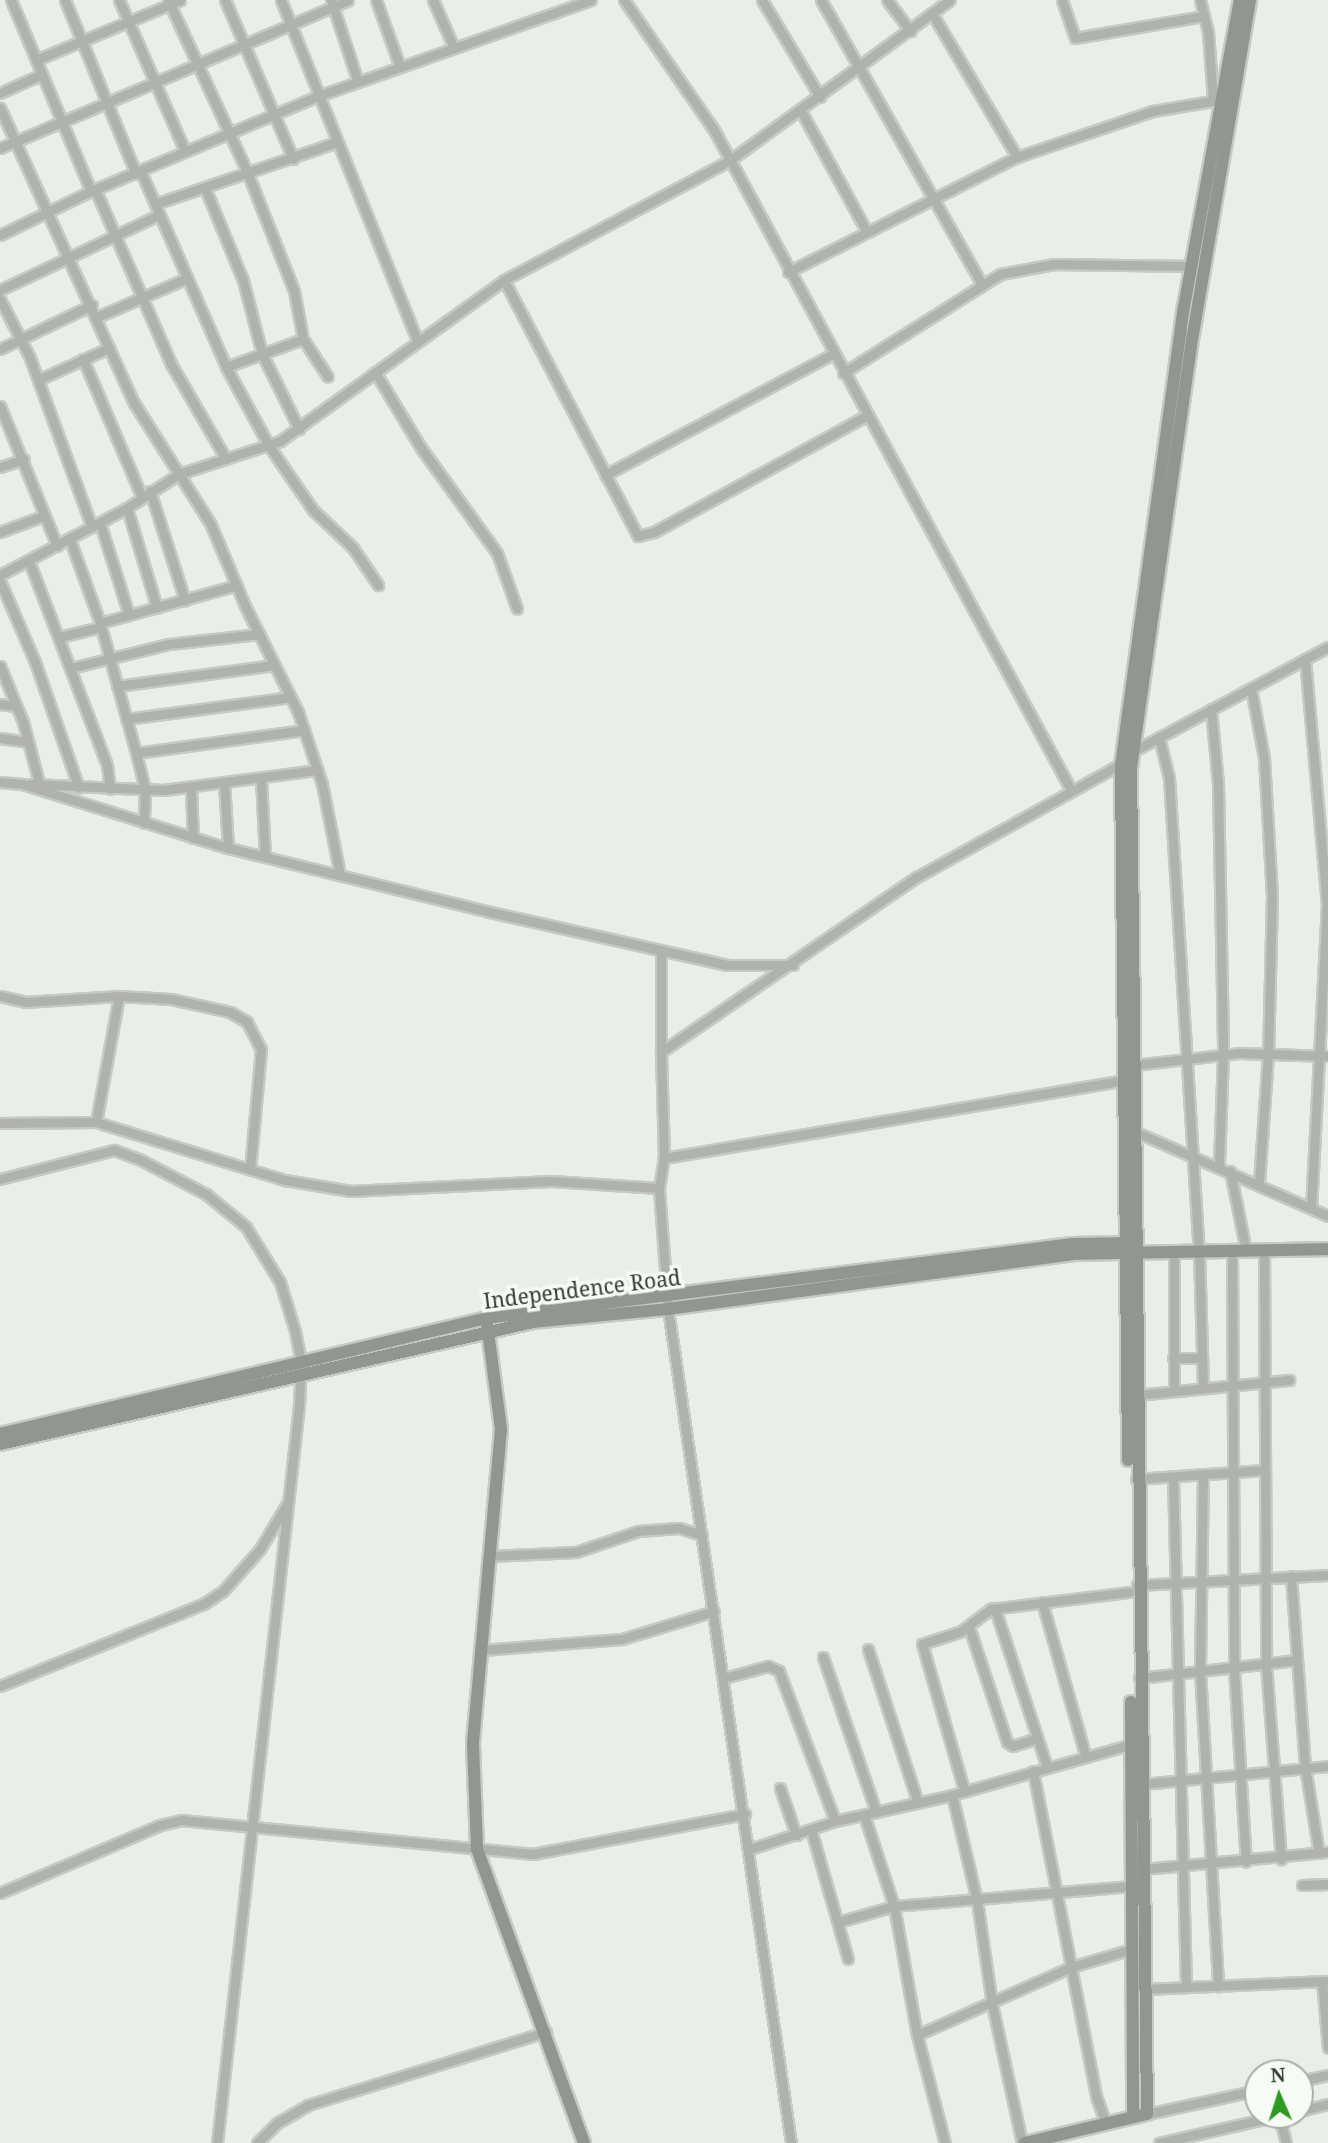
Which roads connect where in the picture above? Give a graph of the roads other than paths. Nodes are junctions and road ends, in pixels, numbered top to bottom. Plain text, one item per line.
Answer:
1 (11, 0) edge
2 (65, 0) edge
3 (119, 0) edge
4 (180, 0) edge
5 (225, 0) edge
6 (281, 0) edge
7 (348, 0) edge
8 (376, 0) edge
9 (433, 0) edge
10 (591, 0) edge
11 (624, 0) edge
12 (762, 0) edge
13 (821, 0) edge
14 (887, 0) edge
15 (949, 0) edge
16 (1062, 0) edge
17 (1200, 0) edge
18 (1240, 0) edge
19 (1250, 0) edge
20 (169, 2) edge
21 (332, 3) edge
22 (933, 15) junction
23 (1204, 16) junction
24 (127, 20) junction
25 (290, 23) junction
26 (910, 32) junction
27 (82, 38) junction
28 (243, 45) junction
29 (454, 48) junction
30 (36, 60) junction
31 (198, 61) junction
32 (861, 66) junction
33 (400, 67) junction
34 (42, 74) junction
35 (154, 80) junction
36 (358, 82) junction
37 (0, 93) edge
38 (321, 95) junction
39 (820, 97) junction
40 (1223, 99) junction
41 (110, 100) junction
42 (0, 108) edge
43 (801, 111) junction
44 (276, 113) junction
45 (62, 121) junction
46 (230, 132) junction
47 (16, 141) junction
48 (337, 142) junction
49 (0, 148) edge
50 (185, 151) junction
51 (1017, 157) junction
52 (293, 159) junction
53 (729, 161) junction
54 (139, 173) junction
55 (248, 174) junction
56 (205, 188) junction
57 (93, 190) junction
58 (932, 196) junction
59 (155, 204) junction
60 (47, 210) junction
61 (159, 215) junction
62 (866, 230) junction
63 (114, 233) junction
64 (0, 235) edge
65 (68, 255) junction
66 (1191, 265) junction
67 (788, 272) junction
68 (187, 278) junction
69 (504, 281) junction
70 (982, 285) junction
71 (0, 290) edge
72 (145, 298) junction
73 (0, 299) edge
74 (92, 305) junction
75 (97, 317) junction
76 (303, 339) junction
77 (21, 340) junction
78 (417, 340) junction
79 (109, 348) junction
80 (0, 349) edge
81 (262, 354) junction
82 (833, 354) junction
83 (83, 359) junction
84 (226, 367) junction
85 (375, 372) junction
86 (843, 373) junction
87 (328, 377) dead end
88 (38, 380) junction
89 (0, 406) edge
90 (866, 416) junction
91 (3, 421) edge
92 (299, 429) junction
93 (269, 446) junction
94 (24, 459) junction
95 (226, 459) junction
96 (0, 467) edge
97 (179, 474) junction
98 (605, 475) junction
99 (146, 494) junction
100 (127, 508) junction
101 (1161, 513) junction
102 (43, 516) junction
103 (96, 525) junction
104 (0, 532) edge
105 (70, 540) junction
106 (57, 546) junction
107 (29, 561) junction
108 (0, 575) edge
109 (0, 581) edge
110 (237, 585) junction
111 (378, 586) dead end
112 (185, 601) junction
113 (157, 608) junction
114 (517, 608) dead end
115 (128, 615) junction
116 (100, 625) junction
117 (259, 634) junction
118 (59, 637) junction
119 (1328, 647) edge
120 (109, 656) junction
121 (1306, 659) junction
122 (275, 665) junction
123 (71, 668) junction
124 (1, 671) edge
125 (117, 686) junction
126 (1251, 688) junction
127 (290, 697) junction
128 (0, 704) edge
129 (16, 706) junction
130 (1211, 709) junction
131 (126, 719) junction
132 (304, 730) junction
133 (1159, 737) junction
134 (0, 738) edge
135 (28, 742) junction
136 (136, 753) junction
137 (1132, 753) junction
138 (1121, 765) junction
139 (318, 770) junction
140 (261, 778) junction
141 (0, 782) edge
142 (224, 782) junction
143 (39, 783) junction
144 (22, 784) junction
145 (191, 787) junction
146 (79, 788) junction
147 (110, 789) junction
148 (145, 790) junction
149 (1071, 790) junction
150 (144, 823) junction
151 (193, 838) junction
152 (228, 848) junction
153 (265, 857) junction
154 (340, 874) junction
155 (1126, 938) junction
156 (662, 951) junction
157 (793, 965) junction
158 (0, 996) edge
159 (119, 996) junction
160 (661, 1052) junction
161 (1268, 1054) junction
162 (1223, 1055) junction
163 (1324, 1056) edge
164 (1188, 1059) junction
165 (1134, 1065) junction
166 (1125, 1080) junction
167 (96, 1122) junction
168 (0, 1123) edge
169 (1136, 1132) junction
170 (1190, 1154) junction
171 (664, 1157) junction
172 (1219, 1166) junction
173 (250, 1169) junction
174 (1230, 1171) junction
175 (0, 1179) edge
176 (1259, 1184) junction
177 (659, 1188) junction
178 (1311, 1207) junction
179 (1328, 1216) edge
180 (1130, 1248) junction
181 (1328, 1249) edge
182 (1246, 1250) junction
183 (1264, 1250) junction
184 (1199, 1251) junction
185 (1232, 1251) junction
186 (1174, 1252) junction
187 (668, 1304) junction
188 (487, 1324) junction
189 (1173, 1358) junction
190 (1202, 1358) junction
191 (301, 1369) junction
192 (1289, 1380) dead end
193 (1264, 1382) junction
194 (1235, 1384) junction
195 (1203, 1388) junction
196 (1174, 1390) junction
197 (1136, 1395) junction
198 (0, 1434) edge
199 (0, 1444) edge
200 (1264, 1470) junction
201 (1233, 1474) junction
202 (1203, 1475) junction
203 (1173, 1477) junction
204 (1136, 1479) junction
205 (289, 1500) junction
206 (702, 1535) junction
207 (491, 1556) junction
208 (1328, 1575) edge
209 (1291, 1576) junction
210 (1264, 1578) junction
211 (1234, 1579) junction
212 (1204, 1581) junction
213 (1174, 1582) junction
214 (1134, 1588) junction
215 (1042, 1602) junction
216 (995, 1609) junction
217 (714, 1611) junction
218 (969, 1627) junction
219 (868, 1649) dead end
220 (482, 1650) junction
221 (823, 1657) dead end
222 (1297, 1660) junction
223 (1265, 1664) junction
224 (1234, 1668) junction
225 (1200, 1671) junction
226 (1176, 1673) junction
227 (724, 1678) junction
228 (1139, 1678) junction
229 (0, 1686) edge
230 (1035, 1739) junction
231 (1136, 1743) junction
232 (1086, 1757) junction
233 (1046, 1767) junction
234 (1305, 1767) junction
235 (1328, 1768) edge
236 (1033, 1771) junction
237 (1272, 1771) junction
238 (1239, 1773) junction
239 (1207, 1776) junction
240 (1179, 1780) junction
241 (1142, 1784) junction
242 (780, 1788) dead end
243 (964, 1790) junction
244 (952, 1795) junction
245 (918, 1803) junction
246 (876, 1812) junction
247 (745, 1814) junction
248 (864, 1815) junction
249 (835, 1821) junction
250 (253, 1825) junction
251 (811, 1830) junction
252 (796, 1835) junction
253 (477, 1849) junction
254 (750, 1849) junction
255 (1323, 1853) edge
256 (1281, 1859) junction
257 (1246, 1862) junction
258 (1212, 1864) junction
259 (1182, 1867) junction
260 (1143, 1869) junction
261 (1328, 1884) edge
262 (1302, 1885) dead end
263 (1133, 1886) junction
264 (1056, 1892) junction
265 (0, 1893) edge
266 (977, 1901) junction
267 (894, 1906) junction
268 (838, 1922) junction
269 (1132, 1949) junction
270 (848, 1959) dead end
271 (1072, 1967) junction
272 (1325, 1981) edge
273 (1218, 1986) junction
274 (1186, 1987) junction
275 (1143, 1989) junction
276 (992, 2004) junction
277 (546, 2032) junction
278 (917, 2035) junction
279 (1328, 2048) edge
280 (1244, 2093) edge
281 (1147, 2114) junction
282 (1133, 2117) junction
283 (1106, 2123) junction
284 (1244, 2123) edge
285 (217, 2143) edge
286 (257, 2143) edge
287 (584, 2143) edge
288 (790, 2143) edge
289 (945, 2143) edge
290 (1023, 2143) edge
291 (1159, 2143) edge

1 - 30 street
2 - 27 street
3 - 24 street
4 - 20 street
5 - 28 street
6 - 25 street
7 - 21 street
8 - 33 street
9 - 29 street
10 - 29 street
11 - 53 street
12 - 39 street
13 - 32 street
14 - 26 street
15 - 22 street
16 - 23 street
17 - 23 street
18 - 40 main road
19 - 40 main road
20 - 24 street
20 - 31 street
21 - 25 street
21 - 36 street
22 - 26 street
22 - 51 street
23 - 40 street
24 - 27 street
24 - 35 street
25 - 28 street
25 - 38 street
26 - 32 street
27 - 30 street
27 - 41 street
28 - 31 street
28 - 44 street
29 - 33 street
30 - 34 street
31 - 35 street
31 - 46 street
32 - 39 street
32 - 58 street
33 - 36 street
34 - 37 street
34 - 45 street
35 - 41 street
35 - 50 street
36 - 38 street
38 - 44 street
38 - 48 street
39 - 43 street
40 - 51 street
40 - 66 main road
40 - 101 main road
41 - 45 street
41 - 54 street
42 - 47 street
43 - 53 street
43 - 62 street
44 - 46 street
44 - 52 street
45 - 47 street
45 - 57 street
46 - 50 street
46 - 55 street
47 - 49 street
47 - 60 street
48 - 52 street
48 - 78 street
50 - 54 street
51 - 58 street
52 - 55 street
53 - 67 street
53 - 69 street
54 - 57 street
54 - 59 street
55 - 56 street
55 - 76 street
56 - 59 street
56 - 81 street
57 - 60 street
57 - 63 street
58 - 62 street
58 - 70 street
59 - 61 street
60 - 64 street
60 - 65 street
61 - 63 street
61 - 68 street
62 - 67 street
63 - 65 street
63 - 72 street
65 - 71 street
65 - 74 street
66 - 70 street
66 - 101 main road
67 - 82 street
68 - 72 street
68 - 84 street
69 - 78 street
69 - 98 street
70 - 86 street
72 - 75 street
72 - 95 street
73 - 77 street
74 - 75 street
74 - 77 street
75 - 79 street
76 - 81 street
76 - 87 street
77 - 80 street
77 - 88 street
78 - 85 street
79 - 83 street
79 - 97 street
81 - 84 street
81 - 92 street
82 - 86 street
82 - 98 street
83 - 88 street
83 - 99 street
84 - 93 street
85 - 92 street
85 - 114 street
86 - 90 street
88 - 103 street
89 - 91 street
90 - 98 street
90 - 149 street
91 - 94 street
92 - 93 street
93 - 95 street
93 - 111 street
94 - 96 street
94 - 102 street
95 - 97 street
97 - 99 street
97 - 110 street
99 - 100 street
99 - 112 street
100 - 103 street
100 - 113 street
101 - 137 main road
101 - 138 main road
102 - 104 street
102 - 106 street
103 - 105 street
103 - 115 street
105 - 106 street
105 - 116 street
106 - 107 street
107 - 108 street
107 - 118 street
109 - 146 street
110 - 112 street
110 - 117 street
112 - 113 street
113 - 115 street
115 - 116 street
116 - 118 street
116 - 120 street
117 - 120 street
117 - 122 street
118 - 123 street
119 - 121 street
120 - 123 street
120 - 125 street
121 - 126 street
121 - 163 street
122 - 125 street
122 - 127 street
123 - 147 street
124 - 129 street
125 - 131 street
126 - 130 street
126 - 161 street
127 - 131 street
127 - 132 street
128 - 129 street
129 - 135 street
130 - 133 street
130 - 162 street
131 - 136 street
132 - 136 street
132 - 139 street
133 - 137 street
133 - 164 street
134 - 135 street
135 - 143 street
136 - 148 street
137 - 138 street
137 - 155 main road
138 - 149 street
138 - 155 main road
139 - 140 street
139 - 154 street
140 - 142 street
140 - 153 street
141 - 144 street
142 - 145 street
142 - 152 street
143 - 144 street
143 - 146 street
144 - 150 street
145 - 148 street
145 - 151 street
146 - 147 street
147 - 148 street
148 - 150 street
149 - 157 street
150 - 151 street
151 - 152 street
152 - 153 street
153 - 154 street
154 - 156 street
155 - 165 main road
155 - 166 main road
156 - 157 street
156 - 160 street
157 - 160 street
158 - 159 street
159 - 167 street
159 - 173 street
160 - 171 street
161 - 162 street
161 - 163 street
161 - 176 street
162 - 164 street
162 - 172 street
163 - 178 street
164 - 165 street
164 - 170 street
165 - 169 main road
166 - 171 street
166 - 180 main road
167 - 168 street
167 - 173 street
169 - 170 street
169 - 180 main road
170 - 172 street
170 - 184 street
171 - 177 street
172 - 174 street
173 - 177 street
174 - 176 street
174 - 182 street
175 - 191 street
176 - 178 street
177 - 187 street
178 - 179 street
180 - 186 main road
180 - 187 main road, Independence Road
180 - 197 main road
180 - 214 main road
181 - 183 main road
182 - 183 main road
182 - 185 main road
183 - 193 street
184 - 185 main road
184 - 186 main road
184 - 190 street
185 - 194 street
186 - 189 street
187 - 188 main road, Independence Road
187 - 206 street
188 - 191 main road, Independence Road
188 - 207 main road
189 - 190 street
189 - 196 street
190 - 195 street
191 - 198 main road, Independence Road
191 - 199 main road, Independence Road
191 - 205 street
192 - 193 street
193 - 194 street
193 - 200 street
194 - 195 street
194 - 201 street
195 - 196 street
196 - 197 street
197 - 204 main road
200 - 201 street
200 - 210 street
201 - 202 street
201 - 211 street
202 - 203 street
202 - 212 street
203 - 204 street
203 - 213 street
204 - 214 main road
205 - 229 street
205 - 250 street
206 - 207 street
206 - 217 street
207 - 220 main road
208 - 209 street
209 - 210 street
209 - 222 street
210 - 211 street
210 - 223 street
211 - 212 street
211 - 224 street
212 - 213 street
212 - 225 street
213 - 214 street
213 - 226 street
214 - 215 street
214 - 228 main road
214 - 231 main road
215 - 216 street
215 - 232 street
216 - 218 street
216 - 230 street
217 - 220 street
217 - 227 street
218 - 230 street
218 - 243 street
219 - 245 street
220 - 253 main road
221 - 246 street
222 - 223 street
222 - 234 street
223 - 224 street
223 - 237 street
224 - 225 street
224 - 238 street
225 - 226 street
225 - 239 street
226 - 228 street
226 - 240 street
227 - 247 street
227 - 249 street
228 - 231 main road
230 - 233 street
231 - 232 street
231 - 241 main road
231 - 263 main road
232 - 233 street
233 - 236 street
234 - 235 street
234 - 237 street
234 - 255 street
236 - 243 street
236 - 264 street
237 - 238 street
237 - 256 street
238 - 239 street
238 - 257 street
239 - 240 street
239 - 258 street
240 - 241 street
240 - 259 street
241 - 260 main road
242 - 252 street
243 - 244 street
244 - 245 street
244 - 266 street
245 - 246 street
246 - 248 street
247 - 253 street
247 - 254 street
248 - 249 street
248 - 267 street
249 - 251 street
250 - 253 street
250 - 265 street
250 - 285 street
251 - 252 street
251 - 268 street
252 - 254 street
253 - 277 main road
254 - 288 street
255 - 256 street
256 - 257 street
257 - 258 street
258 - 259 street
258 - 273 street
259 - 260 street
259 - 274 street
260 - 275 main road
261 - 262 street
263 - 264 street
263 - 269 main road
264 - 266 street
264 - 271 street
266 - 267 street
266 - 276 street
267 - 268 street
267 - 278 street
268 - 270 street
269 - 271 street
269 - 282 main road
271 - 276 street
271 - 283 street
272 - 273 street
272 - 279 street
273 - 274 street
274 - 275 street
275 - 281 main road
276 - 278 street
276 - 290 street
277 - 286 street
277 - 287 main road
278 - 289 street
280 - 281 street
281 - 282 main road
282 - 283 main road
283 - 290 main road
284 - 291 street

